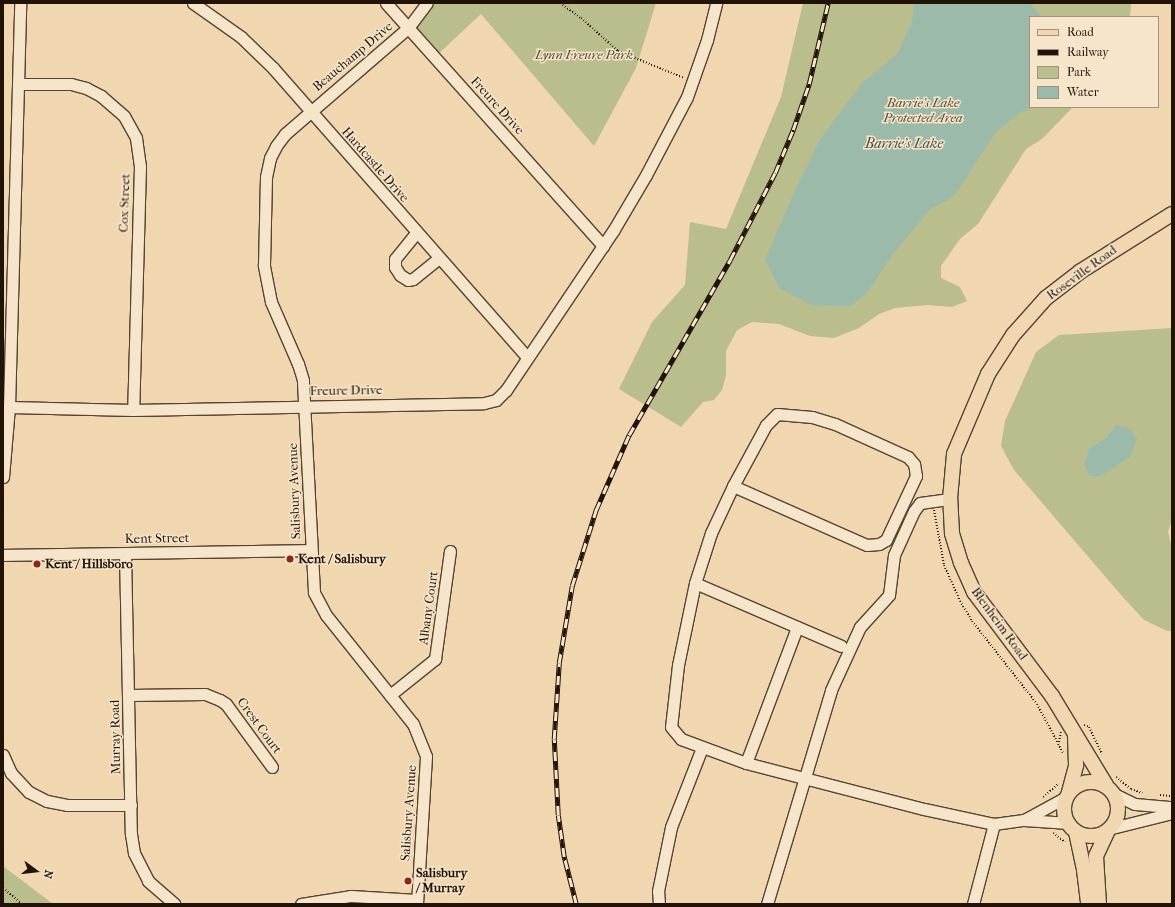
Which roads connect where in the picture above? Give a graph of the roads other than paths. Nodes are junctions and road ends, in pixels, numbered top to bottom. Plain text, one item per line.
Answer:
1 (20, 3) edge
2 (193, 3) edge
3 (386, 3) edge
4 (427, 3) edge
5 (716, 3) edge
6 (408, 28) junction
7 (18, 84) junction
8 (310, 112) junction
9 (1172, 214) edge
10 (416, 233) junction
11 (603, 246) junction
12 (439, 258) junction
13 (7, 335) edge
14 (527, 357) junction
15 (306, 406) junction
16 (9, 407) junction
17 (133, 410) junction
18 (954, 454) joint
19 (3, 478) edge
20 (733, 486) junction
21 (950, 499) junction
22 (311, 550) junction
23 (450, 551) dead end
24 (125, 554) junction
25 (3, 555) edge
26 (695, 583) junction
27 (797, 627) junction
28 (841, 646) dead end
29 (129, 695) junction
30 (390, 696) junction
31 (1075, 735) junction
32 (702, 748) junction
33 (3, 755) edge
34 (746, 763) junction
35 (272, 767) dead end
36 (805, 778) junction
37 (1109, 789) junction
38 (1068, 794) junction
39 (131, 805) junction
40 (1172, 807) edge
41 (1172, 813) edge
42 (1024, 820) junction
43 (994, 824) junction
44 (1072, 828) junction
45 (1110, 830) junction
46 (417, 902) edge
47 (174, 904) edge
48 (300, 904) edge
49 (659, 904) edge
50 (767, 904) edge
51 (973, 904) edge
52 (1088, 904) edge
53 (1099, 904) edge

1 - 7 street
2 - 8 street, Hardcastle Drive
3 - 6 street, Freure Drive
4 - 6 street, Beauchamp Drive
5 - 11 street, Freure Drive
6 - 8 street, Beauchamp Drive
6 - 11 street, Freure Drive
7 - 13 street
7 - 17 street, Cox Street
8 - 10 street, Hardcastle Drive
8 - 15 street, Salisbury Avenue
9 - 18 main road, Roseville Road
10 - 12 street, Hardcastle Drive
10 - 12 street
11 - 14 street, Freure Drive
12 - 14 street, Hardcastle Drive
13 - 16 street
14 - 15 street, Freure Drive
15 - 17 street, Freure Drive
15 - 22 street, Salisbury Avenue
16 - 17 street, Freure Drive
16 - 19 street
18 - 21 main road, Blenheim Road
20 - 20 street
20 - 26 street
21 - 31 main road, Blenheim Road
21 - 36 street
22 - 24 street, Kent Street
22 - 30 street, Salisbury Avenue
23 - 30 street, Albany Court
24 - 25 street, Kent Street
24 - 29 street, Murray Road
26 - 27 street
26 - 32 street
27 - 28 street
27 - 34 street
29 - 35 street, Crest Court
29 - 39 street, Murray Road
30 - 46 street, Salisbury Avenue
31 - 37 main road, Blenheim Road
31 - 38 main road, Blenheim Road
32 - 34 street
32 - 49 street
33 - 39 street
34 - 36 street
36 - 43 street
36 - 50 street
37 - 38 main road
37 - 40 street
37 - 45 main road
38 - 42 street
38 - 44 main road
39 - 47 street, Murray Road
41 - 45 street
42 - 43 street
42 - 44 street
43 - 51 street
44 - 45 main road
44 - 52 main road
45 - 53 main road
46 - 48 street

